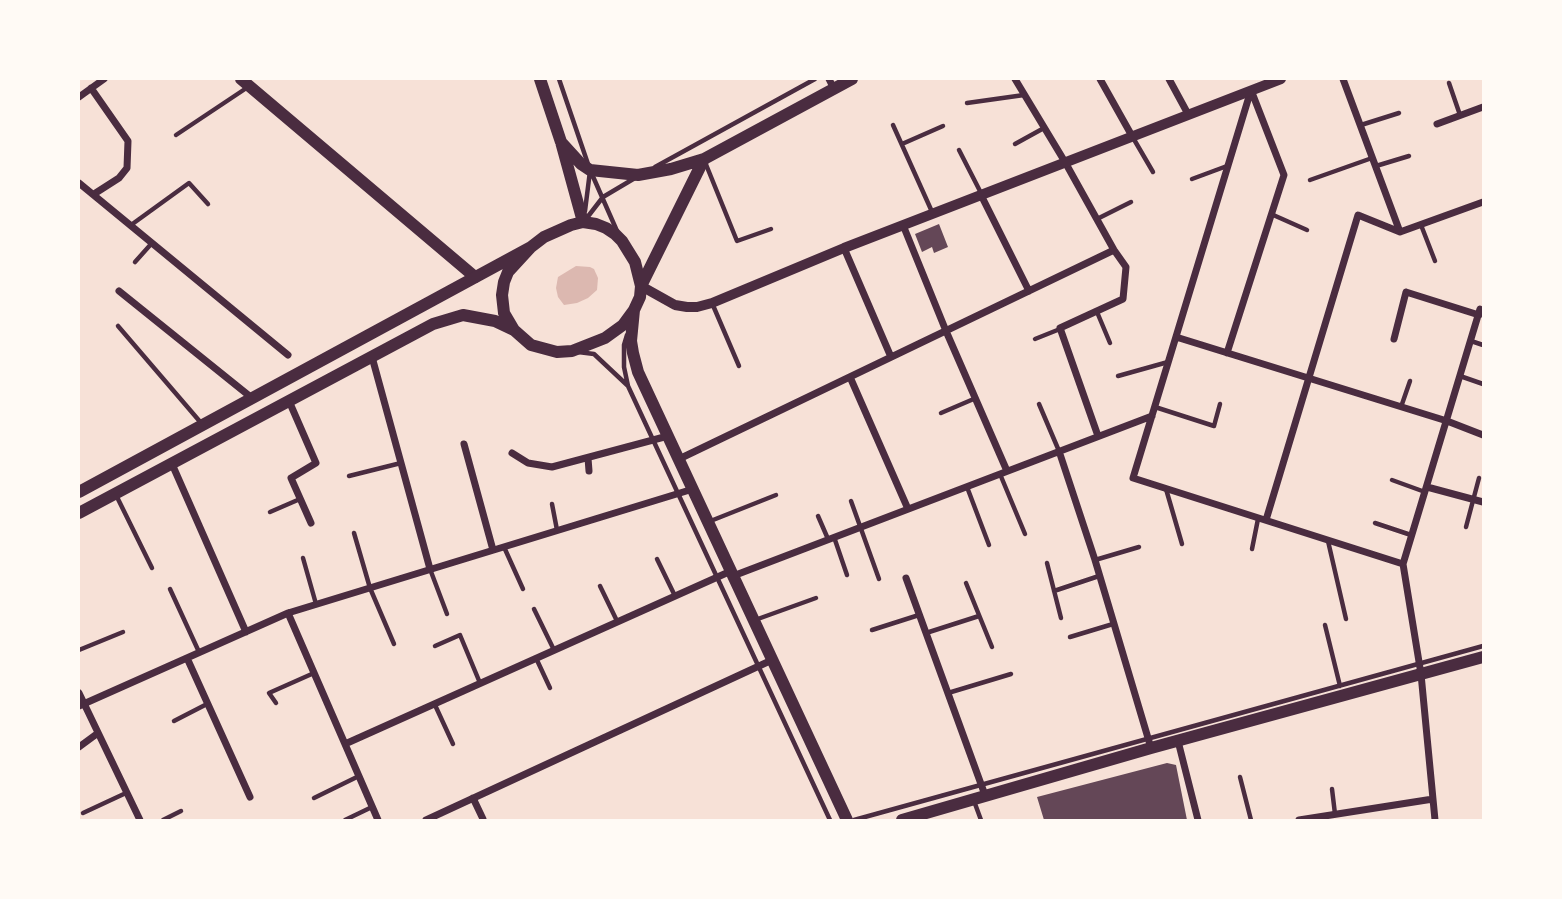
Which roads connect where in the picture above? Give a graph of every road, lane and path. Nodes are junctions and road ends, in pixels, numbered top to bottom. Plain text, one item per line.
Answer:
1 (104, 79) edge
2 (540, 79) edge
3 (559, 79) edge
4 (815, 79) edge
5 (852, 79) edge
6 (1015, 79) edge
7 (1100, 79) edge
8 (1169, 79) edge
9 (1281, 79) edge
10 (1343, 79) edge
11 (245, 82) edge
12 (1449, 83) dead end
13 (831, 84) edge
14 (91, 88) junction
15 (1251, 90) junction
16 (1024, 95) junction
17 (79, 97) edge
18 (967, 103) dead end
19 (1483, 107) edge
20 (1399, 113) dead end
21 (1188, 114) junction
22 (1460, 115) junction
23 (1437, 124) dead end
24 (893, 125) dead end
25 (1360, 125) junction
26 (943, 126) dead end
27 (1044, 128) junction
28 (176, 135) dead end
29 (1132, 136) junction
30 (561, 142) junction
31 (902, 144) junction
32 (1015, 144) dead end
33 (959, 150) dead end
34 (1409, 156) dead end
35 (1373, 157) junction
36 (704, 159) junction
37 (1065, 162) junction
38 (1228, 166) junction
39 (1376, 166) junction
40 (590, 170) junction
41 (1153, 172) dead end
42 (1192, 179) dead end
43 (1310, 180) dead end
44 (79, 183) edge
45 (94, 194) junction
46 (981, 195) junction
47 (603, 197) junction
48 (1131, 202) dead end
49 (1483, 202) edge
50 (208, 204) dead end
51 (933, 214) junction
52 (1271, 214) junction
53 (1097, 219) junction
54 (583, 222) junction
55 (131, 225) junction
56 (903, 225) junction
57 (1421, 225) junction
58 (771, 229) dead end
59 (1307, 230) dead end
60 (1400, 232) junction
61 (622, 242) junction
62 (153, 243) junction
63 (531, 247) junction
64 (844, 248) junction
65 (1114, 250) junction
66 (1435, 261) dead end
67 (135, 262) dead end
68 (475, 277) junction
69 (641, 286) junction
70 (120, 291) dead end
71 (1029, 291) junction
72 (712, 303) junction
73 (634, 310) junction
74 (1097, 312) junction
75 (1481, 312) edge
76 (118, 326) dead end
77 (1060, 328) junction
78 (514, 330) junction
79 (946, 331) junction
80 (1176, 337) junction
81 (1394, 339) dead end
82 (1035, 340) dead end
83 (1471, 341) junction
84 (1110, 342) dead end
85 (1483, 345) edge
86 (572, 351) junction
87 (1227, 353) junction
88 (288, 355) dead end
89 (372, 356) junction
90 (891, 357) junction
91 (1168, 362) junction
92 (738, 366) dead end
93 (1118, 376) dead end
94 (1460, 376) junction
95 (850, 377) junction
96 (1309, 379) junction
97 (1410, 381) dead end
98 (1483, 384) edge
99 (628, 386) junction
100 (252, 398) junction
101 (976, 398) junction
102 (289, 401) junction
103 (1039, 404) dead end
104 (1220, 404) dead end
105 (1154, 407) junction
106 (1401, 407) junction
107 (941, 413) dead end
108 (1152, 416) junction
109 (1447, 421) junction
110 (203, 425) junction
111 (1483, 435) edge
112 (668, 436) junction
113 (1098, 436) junction
114 (653, 440) junction
115 (464, 444) dead end
116 (1059, 451) junction
117 (512, 453) dead end
118 (588, 458) junction
119 (679, 459) junction
120 (401, 463) junction
121 (172, 464) junction
122 (589, 471) dead end
123 (1003, 472) junction
124 (349, 476) dead end
125 (1479, 478) dead end
126 (1392, 480) dead end
127 (967, 486) junction
128 (693, 489) junction
129 (1166, 489) junction
130 (1426, 489) junction
131 (79, 492) edge
132 (115, 494) junction
133 (678, 494) junction
134 (776, 495) dead end
135 (300, 498) junction
136 (851, 500) dead end
137 (1474, 500) junction
138 (1483, 502) edge
139 (552, 504) dead end
140 (908, 509) junction
141 (270, 512) dead end
142 (79, 513) edge
143 (818, 516) dead end
144 (1262, 519) junction
145 (311, 523) dead end
146 (708, 523) junction
147 (1375, 523) dead end
148 (861, 527) junction
149 (1466, 527) dead end
150 (557, 531) junction
151 (354, 533) dead end
152 (1025, 534) dead end
153 (1412, 535) junction
154 (831, 538) junction
155 (1328, 540) junction
156 (1182, 544) dead end
157 (989, 545) dead end
158 (504, 547) junction
159 (1139, 547) dead end
160 (1251, 549) dead end
161 (493, 550) junction
162 (303, 558) dead end
163 (657, 559) dead end
164 (1095, 560) junction
165 (1047, 563) dead end
166 (1403, 564) junction
167 (152, 568) dead end
168 (430, 569) junction
169 (732, 574) junction
170 (847, 575) dead end
171 (1100, 576) junction
172 (717, 578) junction
173 (906, 578) dead end
174 (880, 579) dead end
175 (966, 583) dead end
176 (600, 586) dead end
177 (370, 588) junction
178 (170, 589) dead end
179 (523, 589) dead end
180 (1054, 591) junction
181 (675, 596) junction
182 (816, 598) dead end
183 (316, 604) junction
184 (534, 610) dead end
185 (288, 612) junction
186 (447, 614) dead end
187 (919, 615) junction
188 (979, 616) junction
189 (1061, 618) dead end
190 (1346, 619) dead end
191 (754, 621) junction
192 (617, 622) junction
193 (1114, 623) junction
194 (1325, 625) dead end
195 (872, 630) dead end
196 (123, 632) dead end
197 (246, 632) junction
198 (926, 633) junction
199 (1070, 637) dead end
200 (394, 644) dead end
201 (435, 646) dead end
202 (1483, 646) edge
203 (992, 647) dead end
204 (79, 650) edge
205 (554, 650) junction
206 (200, 653) junction
207 (1483, 657) edge
208 (187, 659) junction
209 (536, 659) junction
210 (772, 660) junction
211 (758, 666) junction
212 (1419, 669) junction
213 (314, 673) junction
214 (1011, 674) dead end
215 (480, 684) junction
216 (550, 688) dead end
217 (1341, 690) junction
218 (79, 693) edge
219 (948, 693) junction
220 (276, 703) dead end
221 (207, 704) junction
222 (434, 704) junction
223 (82, 706) edge
224 (174, 721) dead end
225 (98, 733) junction
226 (1178, 741) junction
227 (345, 744) junction
228 (453, 744) dead end
229 (1150, 744) junction
230 (79, 747) edge
231 (359, 776) junction
232 (1240, 777) dead end
233 (1332, 789) dead end
234 (127, 792) junction
235 (980, 793) junction
236 (250, 797) dead end
237 (314, 797) dead end
238 (473, 798) junction
239 (1433, 799) junction
240 (372, 807) junction
241 (181, 811) dead end
242 (83, 813) dead end
243 (1335, 815) junction
244 (1345, 817) edge
245 (483, 819) edge
246 (138, 820) edge
247 (163, 820) edge
248 (345, 820) edge
249 (378, 820) edge
250 (426, 820) edge
251 (830, 820) edge
252 (847, 820) edge
253 (853, 820) edge
254 (902, 820) edge
255 (981, 820) edge
256 (1198, 820) edge
257 (1251, 820) edge
258 (1299, 820) edge
259 (1435, 820) edge

1 - 14 street
2 - 30 main road
3 - 40 lane
4 - 47 lane
5 - 13 main road
6 - 16 street
7 - 29 street
8 - 21 street
9 - 15 street
10 - 25 street
11 - 28 lane
11 - 68 main road
12 - 22 lane
13 - 36 main road
14 - 17 street
14 - 45 street
15 - 21 street
15 - 38 street
15 - 52 street
16 - 18 lane
16 - 27 street
19 - 22 street
20 - 25 lane
21 - 29 street
22 - 23 street
24 - 31 lane
25 - 35 street
26 - 31 lane
27 - 32 lane
27 - 37 street
29 - 37 street
29 - 41 lane
30 - 40 main road
30 - 54 main road
31 - 51 lane
33 - 46 lane
34 - 39 lane
35 - 39 street
35 - 43 lane
36 - 40 main road
36 - 58 lane
36 - 69 main road
37 - 46 street
37 - 53 street
38 - 42 lane
38 - 80 street
39 - 60 street
40 - 47 lane
40 - 54 lane
44 - 45 street
45 - 55 street
46 - 51 street
46 - 71 street
47 - 54 lane
47 - 61 lane
48 - 53 lane
49 - 57 street
50 - 55 lane
51 - 56 street
52 - 59 lane
52 - 87 street
53 - 65 street
54 - 61 main road
54 - 63 main road
55 - 62 street
56 - 64 street
56 - 79 street
57 - 60 street
57 - 66 lane
60 - 96 street
61 - 69 main road
62 - 67 lane
62 - 88 street
63 - 68 main road
63 - 78 main road
64 - 72 street
64 - 90 street
65 - 71 street
65 - 74 street
68 - 100 main road
69 - 72 street
69 - 73 main road
70 - 100 street
71 - 79 street
72 - 92 lane
73 - 86 main road
73 - 99 lane
73 - 112 main road
74 - 77 street
74 - 84 lane
75 - 81 street
75 - 83 street
76 - 110 lane
77 - 82 lane
77 - 113 street
78 - 86 main road
78 - 89 main road
79 - 90 street
79 - 101 street
80 - 87 street
80 - 91 street
83 - 85 lane
83 - 94 street
86 - 99 lane
87 - 96 street
89 - 102 main road
89 - 120 street
90 - 95 street
91 - 93 lane
91 - 105 street
94 - 98 lane
94 - 109 street
95 - 119 street
95 - 140 street
96 - 106 street
96 - 144 street
97 - 106 lane
99 - 114 lane
100 - 110 main road
101 - 107 lane
101 - 123 street
102 - 121 main road
102 - 135 street
103 - 116 lane
104 - 105 lane
105 - 108 street
106 - 109 street
108 - 113 street
108 - 129 street
109 - 111 street
109 - 130 street
110 - 131 main road
112 - 114 street
112 - 119 main road
113 - 116 street
114 - 118 street
114 - 133 lane
115 - 161 street
116 - 123 street
116 - 164 street
117 - 118 street
118 - 122 street
119 - 128 main road
120 - 124 lane
120 - 168 street
121 - 132 main road
121 - 197 street
123 - 127 street
123 - 152 lane
125 - 137 lane
126 - 130 lane
127 - 140 street
127 - 157 lane
128 - 133 street
128 - 146 main road
129 - 144 street
129 - 156 lane
130 - 137 street
130 - 153 street
132 - 142 main road
132 - 167 lane
133 - 150 street
133 - 172 lane
134 - 146 lane
135 - 141 lane
135 - 145 street
136 - 148 lane
137 - 138 street
137 - 149 lane
139 - 150 lane
140 - 148 street
143 - 154 lane
144 - 155 street
144 - 160 lane
146 - 169 main road
147 - 153 lane
148 - 154 street
148 - 174 lane
150 - 158 street
151 - 177 lane
153 - 166 street
154 - 169 street
154 - 170 lane
155 - 166 street
155 - 190 lane
158 - 161 street
158 - 179 lane
159 - 164 lane
161 - 168 street
162 - 183 lane
163 - 181 lane
164 - 171 street
165 - 180 lane
166 - 212 street
168 - 177 street
168 - 186 lane
169 - 172 street
169 - 191 main road
171 - 180 lane
171 - 193 street
172 - 181 street
172 - 211 lane
173 - 187 street
175 - 188 lane
176 - 192 lane
177 - 183 street
177 - 200 lane
178 - 206 lane
180 - 189 lane
181 - 192 street
182 - 191 lane
183 - 185 street
184 - 205 lane
185 - 197 street
185 - 213 street
187 - 195 lane
187 - 198 street
188 - 198 lane
188 - 203 lane
191 - 210 main road
192 - 205 street
193 - 199 lane
193 - 229 street
194 - 217 lane
196 - 204 lane
197 - 206 street
198 - 219 street
201 - 215 lane
202 - 212 lane
205 - 209 street
206 - 208 street
207 - 212 main road
208 - 221 street
208 - 223 street
209 - 215 street
209 - 216 lane
210 - 211 street
210 - 252 main road
211 - 238 street
211 - 251 lane
212 - 217 main road
212 - 239 street
213 - 220 lane
213 - 227 street
214 - 219 lane
215 - 222 street
217 - 226 main road
217 - 229 lane
218 - 223 street
219 - 235 street
221 - 224 lane
221 - 236 street
222 - 227 street
222 - 228 lane
223 - 225 street
225 - 230 street
225 - 234 street
226 - 229 main road
226 - 256 street
227 - 231 street
229 - 235 main road
231 - 237 lane
231 - 240 street
232 - 257 lane
233 - 243 lane
234 - 242 lane
234 - 246 street
235 - 253 lane
235 - 254 main road
235 - 255 lane
238 - 245 street
238 - 250 street
239 - 244 street
239 - 259 street
240 - 248 lane
240 - 249 street
241 - 247 lane
243 - 244 street
243 - 258 street

